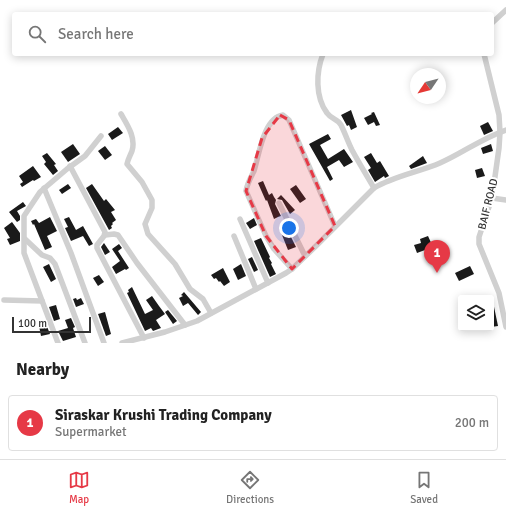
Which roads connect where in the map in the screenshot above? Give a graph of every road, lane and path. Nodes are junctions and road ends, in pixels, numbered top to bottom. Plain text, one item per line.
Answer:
1 (506, 10) edge
2 (494, 22) edge
3 (322, 56) edge
4 (484, 56) edge
5 (121, 114) dead end
6 (503, 131) edge
7 (101, 136) dead end
8 (70, 166) junction
9 (44, 188) junction
10 (374, 188) junction
11 (492, 198) junction
12 (506, 200) edge
13 (279, 203) dead end
14 (240, 219) dead end
15 (334, 226) junction
16 (105, 235) junction
17 (234, 236) dead end
18 (25, 239) junction
19 (305, 256) junction
20 (292, 269) junction
21 (268, 283) junction
22 (256, 290) junction
23 (4, 300) dead end
24 (42, 301) junction
25 (210, 313) junction
26 (186, 325) junction
27 (506, 327) edge
28 (144, 338) junction
29 (58, 343) edge
30 (85, 343) edge
31 (104, 343) edge
32 (122, 343) edge

1 - 2 street
3 - 10 street
4 - 6 street, BAIF ROAD
5 - 25 street
6 - 10 street
6 - 11 street, BAIF ROAD
7 - 8 street
8 - 9 street
8 - 16 street
9 - 18 street
9 - 31 street
10 - 15 street
11 - 12 street
11 - 27 street, BAIF ROAD
13 - 19 street
14 - 21 street
15 - 19 street
15 - 20 street
16 - 26 street
16 - 28 street
17 - 22 street
18 - 24 street
18 - 30 street
19 - 20 street
20 - 21 street
21 - 22 street
22 - 25 street
23 - 24 street
24 - 29 street
25 - 26 street
26 - 28 street
28 - 32 street

